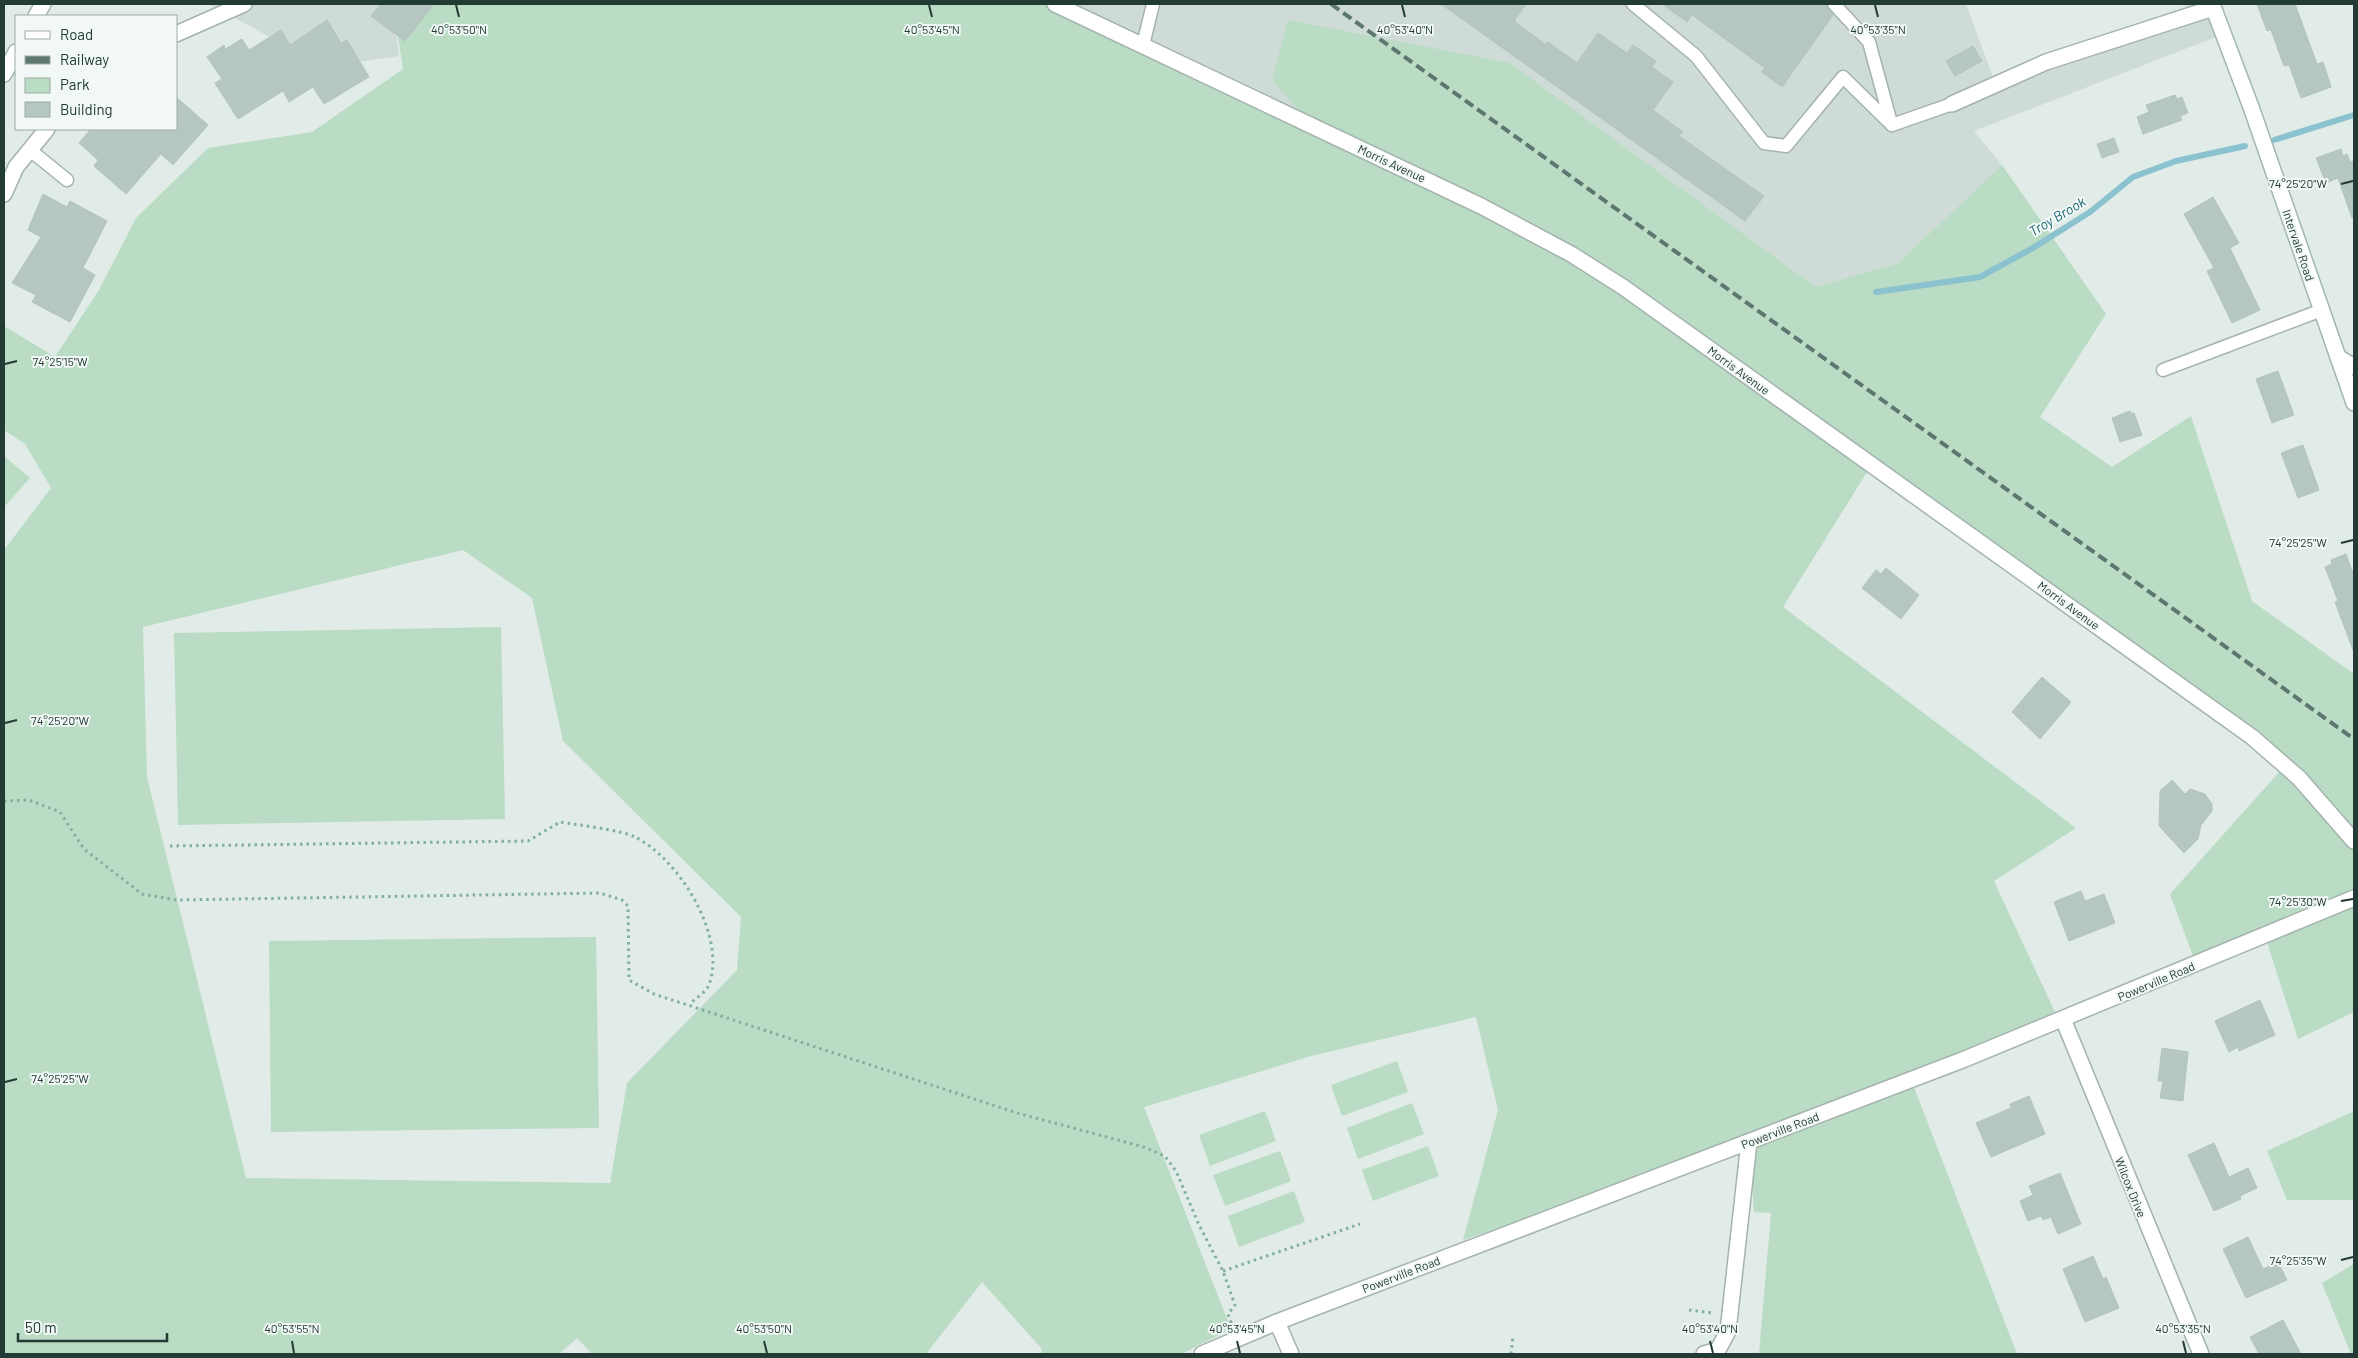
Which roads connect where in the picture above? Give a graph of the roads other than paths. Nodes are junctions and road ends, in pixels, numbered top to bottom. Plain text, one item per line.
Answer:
1 (43, 4) edge
2 (244, 4) edge
3 (1056, 4) edge
4 (1153, 4) edge
5 (1633, 4) edge
6 (1834, 4) edge
7 (2213, 6) edge
8 (37, 15) edge
9 (178, 33) edge
10 (1143, 45) junction
11 (15, 54) edge
12 (4, 74) edge
13 (1952, 104) joint
14 (1892, 125) junction
15 (46, 130) edge
16 (30, 150) junction
17 (67, 180) dead end
18 (4, 194) edge
19 (2322, 310) junction
20 (2338, 357) junction
21 (2354, 368) edge
22 (2163, 370) dead end
23 (2354, 403) edge
24 (2354, 841) edge
25 (2354, 898) edge
26 (2063, 1020) junction
27 (1749, 1142) junction
28 (1277, 1322) junction
29 (1202, 1354) edge
30 (1291, 1354) edge
31 (1704, 1354) edge
32 (2201, 1354) edge

1 - 8 street
2 - 9 street
3 - 10 street, Morris Avenue
4 - 10 lane
5 - 14 lane
6 - 14 lane
7 - 13 street
7 - 19 street, Intervale Road
10 - 24 street, Morris Avenue
11 - 12 street
13 - 14 lane
15 - 16 street
16 - 17 lane
16 - 18 street
19 - 20 street, Intervale Road
19 - 22 lane
20 - 21 street
20 - 23 street, Intervale Road
25 - 26 street, Powerville Road
26 - 27 street, Powerville Road
26 - 32 street, Wilcox Drive
27 - 28 street, Powerville Road
27 - 31 street
28 - 29 street, Powerville Road
28 - 30 street

